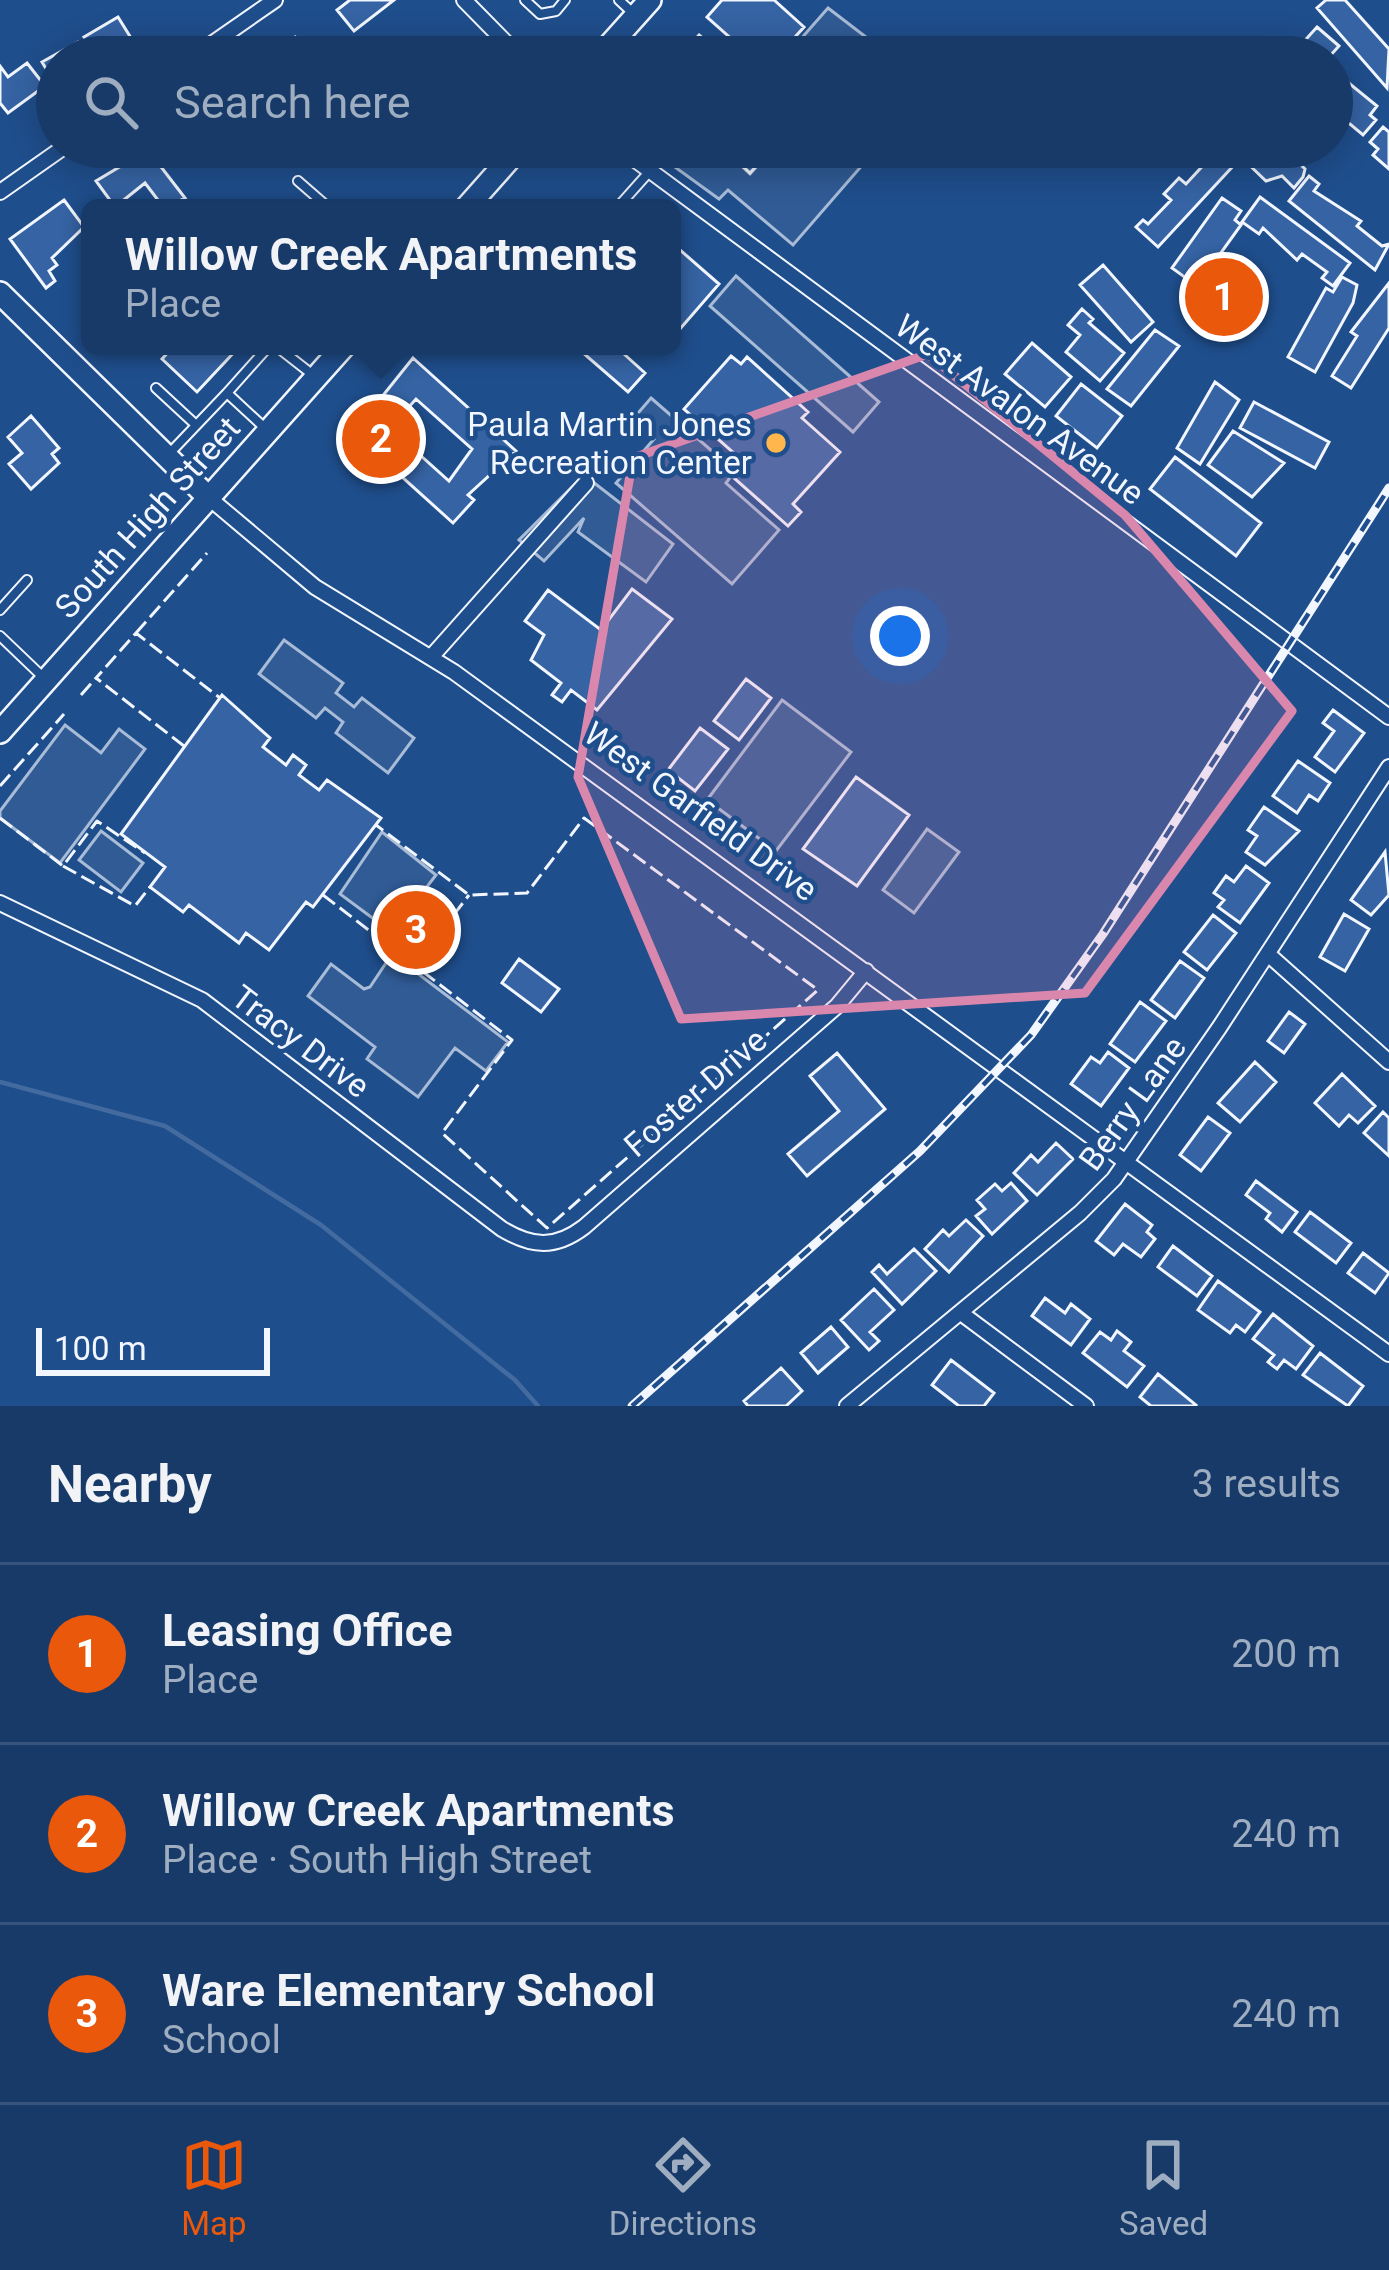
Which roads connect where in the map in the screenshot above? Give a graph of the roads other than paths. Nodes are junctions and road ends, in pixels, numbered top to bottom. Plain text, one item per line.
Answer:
1 (275, 0) edge
2 (464, 0) edge
3 (525, 0) edge
4 (566, 0) edge
5 (619, 0) edge
6 (643, 8) edge
7 (223, 36) edge
8 (499, 36) edge
9 (618, 36) edge
10 (36, 167) edge
11 (501, 168) edge
12 (646, 168) edge
13 (650, 171) junction
14 (298, 181) dead end
15 (0, 192) edge
16 (318, 199) edge
17 (474, 199) edge
18 (625, 199) edge
19 (0, 293) edge
20 (264, 355) edge
21 (285, 355) edge
22 (336, 355) edge
23 (316, 378) junction
24 (156, 388) dead end
25 (226, 393) junction
26 (196, 425) junction
27 (268, 431) junction
28 (166, 457) junction
29 (586, 483) dead end
30 (208, 497) junction
31 (27, 580) dead end
32 (0, 610) edge
33 (0, 636) edge
34 (432, 656) junction
35 (46, 680) junction
36 (1389, 717) edge
37 (0, 732) edge
38 (1389, 767) edge
39 (0, 903) edge
40 (1269, 955) junction
41 (866, 970) junction
42 (1389, 1062) edge
43 (1126, 1161) junction
44 (552, 1244) joint
45 (961, 1313) junction
46 (1389, 1354) edge
47 (847, 1406) edge
48 (1086, 1406) edge

1 - 7 street
2 - 8 street
3 - 4 lane
5 - 6 lane
6 - 9 main road
10 - 15 street
11 - 17 main road
12 - 13 street, West Avalon Avenue
13 - 18 lane
13 - 36 street, West Avalon Avenue
14 - 16 lane
19 - 28 main road, West Garfield Drive
20 - 25 lane
21 - 23 lane
22 - 23 main road, South High Street
23 - 27 main road, South High Street
24 - 26 lane
25 - 26 lane
25 - 27 lane
26 - 28 lane
27 - 30 main road, South High Street
28 - 30 main road, West Garfield Drive
29 - 34 street
30 - 34 street, West Garfield Drive
30 - 35 main road, South High Street
31 - 32 lane
33 - 35 lane
34 - 41 street, West Garfield Drive
35 - 37 main road, South High Street
38 - 40 street, Berry Lane
39 - 44 street, Tracy Drive
40 - 42 street
40 - 43 street, Berry Lane
41 - 43 street, West Garfield Drive
41 - 44 street, Foster Drive
43 - 45 street, Berry Lane
43 - 46 street, West Garfield Drive
45 - 47 street, Berry Lane
45 - 48 street

